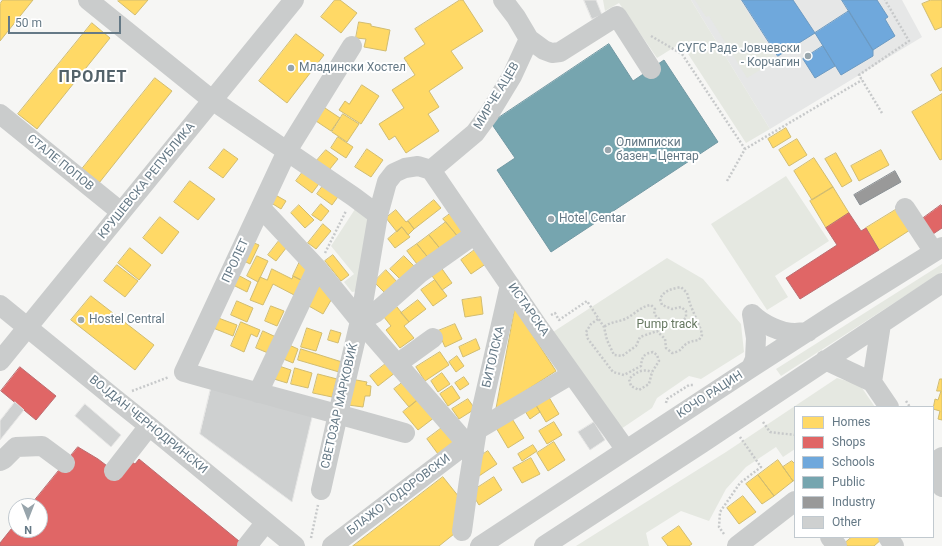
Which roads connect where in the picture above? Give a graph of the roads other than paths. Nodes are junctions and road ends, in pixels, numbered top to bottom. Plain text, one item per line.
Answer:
1 (88, 0) edge
2 (294, 0) edge
3 (503, 0) edge
4 (529, 39) junction
5 (352, 46) dead end
6 (651, 69) dead end
7 (212, 100) junction
8 (0, 114) edge
9 (287, 151) junction
10 (431, 170) junction
11 (261, 208) junction
12 (905, 208) dead end
13 (121, 212) junction
14 (378, 215) junction
15 (475, 234) junction
16 (938, 249) edge
17 (317, 268) junction
18 (942, 283) edge
19 (510, 285) junction
20 (0, 305) edge
21 (360, 321) junction
22 (881, 324) junction
23 (28, 327) junction
24 (808, 332) junction
25 (433, 338) dead end
26 (825, 360) junction
27 (0, 361) edge
28 (397, 364) junction
29 (751, 368) junction
30 (572, 374) junction
31 (872, 382) junction
32 (258, 393) junction
33 (896, 402) edge
34 (338, 414) junction
35 (149, 426) junction
36 (405, 433) dead end
37 (473, 442) junction
38 (626, 450) junction
39 (0, 461) edge
40 (65, 463) dead end
41 (114, 471) dead end
42 (934, 475) edge
43 (942, 487) edge
44 (321, 490) road end
45 (794, 501) edge
46 (266, 522) junction
47 (462, 531) dead end
48 (831, 538) edge
49 (302, 542) edge
50 (742, 542) edge
51 (247, 546) edge
52 (332, 546) edge
53 (480, 546) edge
54 (544, 546) edge
55 (837, 546) edge

1 - 7 street
2 - 7 street, КРУШЕВСКА РЕПУБЛИКА
3 - 4 street
4 - 6 street
4 - 10 street, МИРЧЕ АЦЕВ
5 - 9 street, ПРОЛЕТ
7 - 9 street
7 - 13 street, КРУШЕВСКА РЕПУБЛИКА
8 - 13 street, СТАЛЕ ПОПОВ
9 - 11 street, ПРОЛЕТ
9 - 14 street
10 - 14 street
10 - 15 street, ИСТАРСКА
11 - 17 street
11 - 32 street, ПРОЛЕТ
12 - 16 street
13 - 23 street, КРУШЕВСКА РЕПУБЛИКА
14 - 21 street, СВЕТОЗАР МАРКОВИЌ
15 - 19 street, ИСТАРСКА
15 - 21 street
16 - 24 street, КОЧО РАЦИН
17 - 21 street
17 - 32 street
18 - 22 street
19 - 30 street, ИСТАРСКА
19 - 37 street, БИТОЛСКА
20 - 23 street, ВОЈДАН ЧЕРНОДРИНСКИ
21 - 28 street
21 - 34 street, СВЕТОЗАР МАРКОВИЌ
22 - 26 street
22 - 31 street
23 - 27 street, КРУШЕВСКА РЕПУБЛИКА
23 - 35 street, ВОЈДАН ЧЕРНОДРИНСКИ
24 - 29 street, КОЧО РАЦИН
24 - 29 street
25 - 28 street
26 - 31 street
26 - 54 street
28 - 37 street
29 - 38 street, КОЧО РАЦИН
30 - 37 street
30 - 38 street, ИСТАРСКА
31 - 33 street
32 - 34 street
34 - 36 street
34 - 44 street, СВЕТОЗАР МАРКОВИЌ
35 - 41 street
35 - 46 street, ВОЈДАН ЧЕРНОДРИНСКИ
37 - 47 street, БИТОЛСКА
37 - 52 street, БЛАЖО ТОДОРОВСКИ
38 - 53 street, КОЧО РАЦИН
39 - 40 street
42 - 43 street
45 - 50 street
46 - 49 street, ВОЈДАН ЧЕРНОДРИНСКИ
46 - 51 street
48 - 55 street

